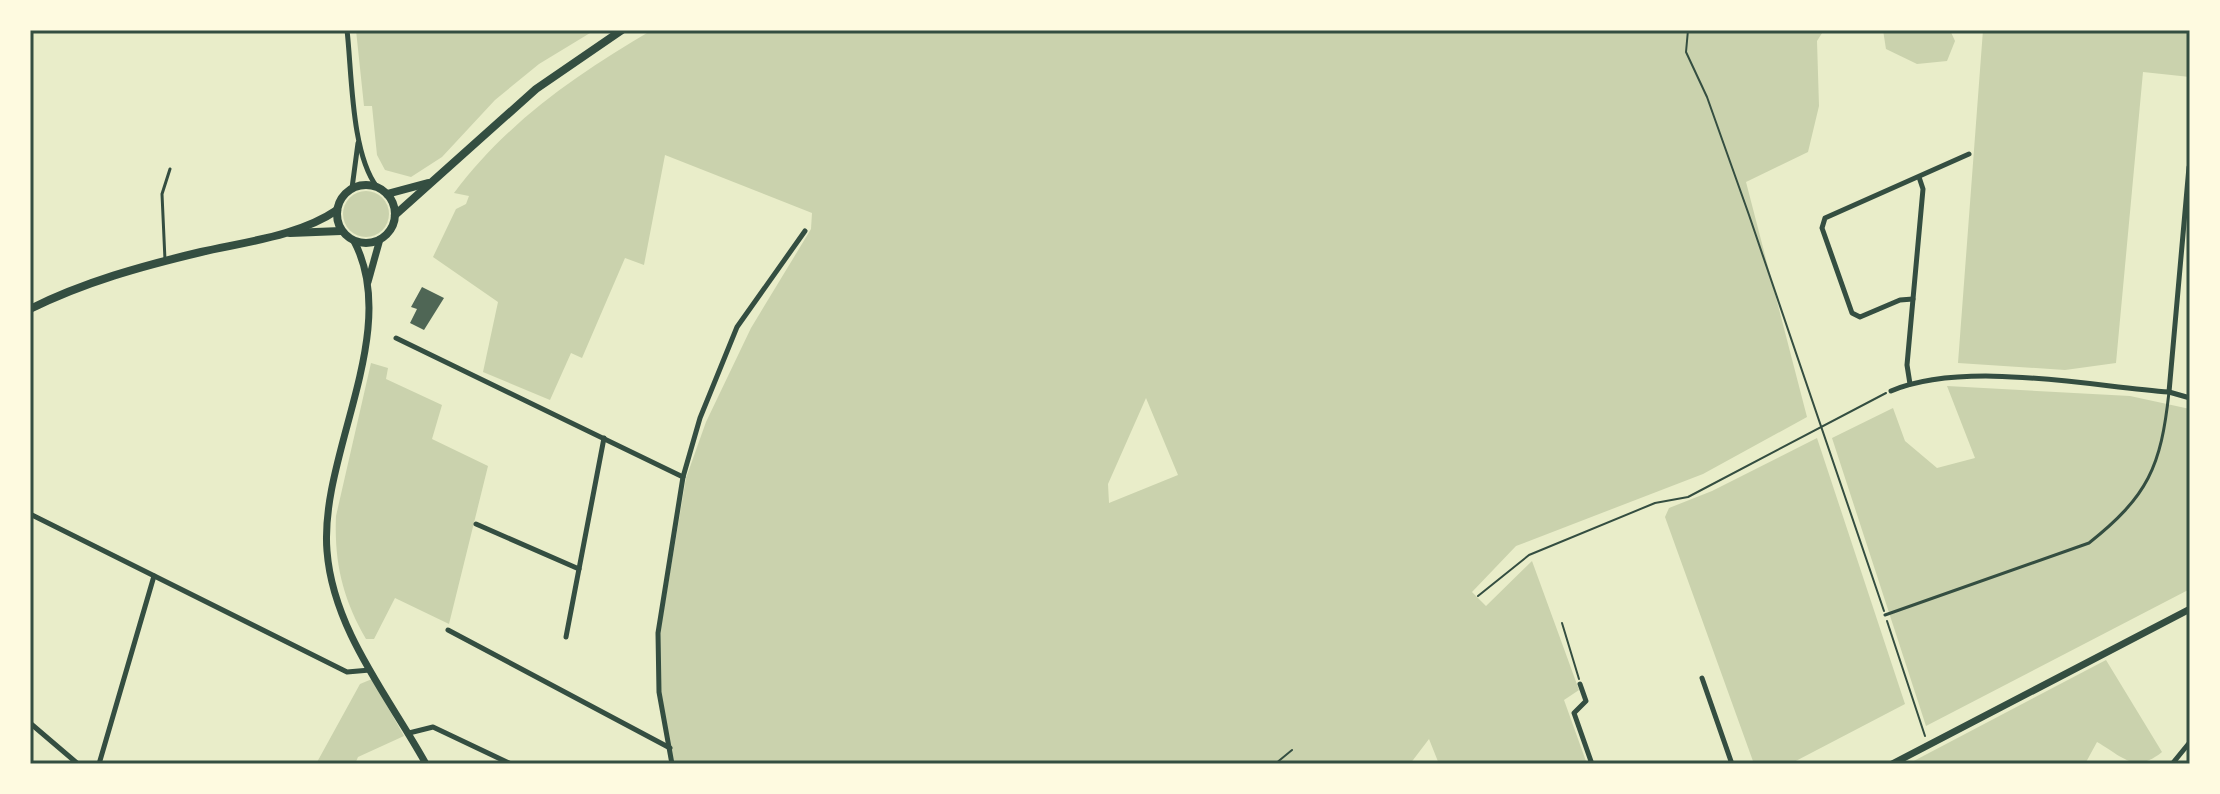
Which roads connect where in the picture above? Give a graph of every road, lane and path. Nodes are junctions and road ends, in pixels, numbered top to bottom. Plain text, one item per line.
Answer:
1 (347, 30) edge
2 (622, 30) edge
3 (1688, 30) edge
4 (359, 138) junction
5 (1969, 154) dead end
6 (2189, 167) edge
7 (170, 169) dead end
8 (1919, 177) junction
9 (429, 183) junction
10 (377, 187) junction
11 (352, 188) junction
12 (387, 194) junction
13 (337, 210) junction
14 (395, 215) junction
15 (341, 231) junction
16 (805, 231) dead end
17 (281, 233) junction
18 (380, 239) junction
19 (354, 241) junction
20 (165, 260) junction
21 (367, 289) junction
22 (1913, 299) junction
23 (30, 309) edge
24 (396, 338) dead end
25 (1910, 384) junction
26 (1891, 391) joint
27 (2169, 392) junction
28 (2190, 398) edge
29 (1820, 429) junction
30 (604, 438) junction
31 (683, 477) junction
32 (30, 514) edge
33 (476, 524) dead end
34 (579, 569) junction
35 (154, 576) junction
36 (1478, 596) dead end
37 (2190, 609) edge
38 (1885, 615) junction
39 (1562, 623) dead end
40 (448, 630) dead end
41 (566, 637) dead end
42 (371, 669) junction
43 (1702, 678) dead end
44 (1580, 684) joint
45 (30, 723) edge
46 (409, 733) junction
47 (2190, 742) edge
48 (1929, 745) junction
49 (670, 748) junction
50 (1292, 750) dead end
51 (78, 764) edge
52 (99, 764) edge
53 (426, 764) edge
54 (511, 764) edge
55 (672, 764) edge
56 (1275, 764) edge
57 (1592, 764) edge
58 (1732, 764) edge
59 (1892, 764) edge
60 (2172, 764) edge

1 - 4 street
2 - 9 main road
3 - 29 path
4 - 10 street
4 - 11 street
5 - 8 street
6 - 27 street
7 - 20 lane
8 - 22 street
8 - 22 street
9 - 12 main road
9 - 14 main road
10 - 11 main road
10 - 12 main road
11 - 13 main road
12 - 14 main road
13 - 15 main road
13 - 17 main road
14 - 18 main road
15 - 17 main road
15 - 19 main road
16 - 31 street
17 - 20 main road
18 - 19 main road
18 - 21 street
19 - 21 street
20 - 23 main road
21 - 42 street
22 - 25 street
24 - 30 street
25 - 26 street
25 - 27 street
26 - 29 path
27 - 28 street
27 - 38 lane
29 - 36 path
29 - 38 path
30 - 31 street
30 - 34 street
31 - 49 street
32 - 35 street
33 - 34 street
34 - 41 street
35 - 42 street
35 - 52 street
37 - 48 street
38 - 48 path
39 - 44 path
40 - 49 street
42 - 46 street
43 - 58 street
44 - 57 street
45 - 51 street
46 - 53 street
46 - 54 street
47 - 60 street
48 - 59 street
49 - 55 street
50 - 56 path

